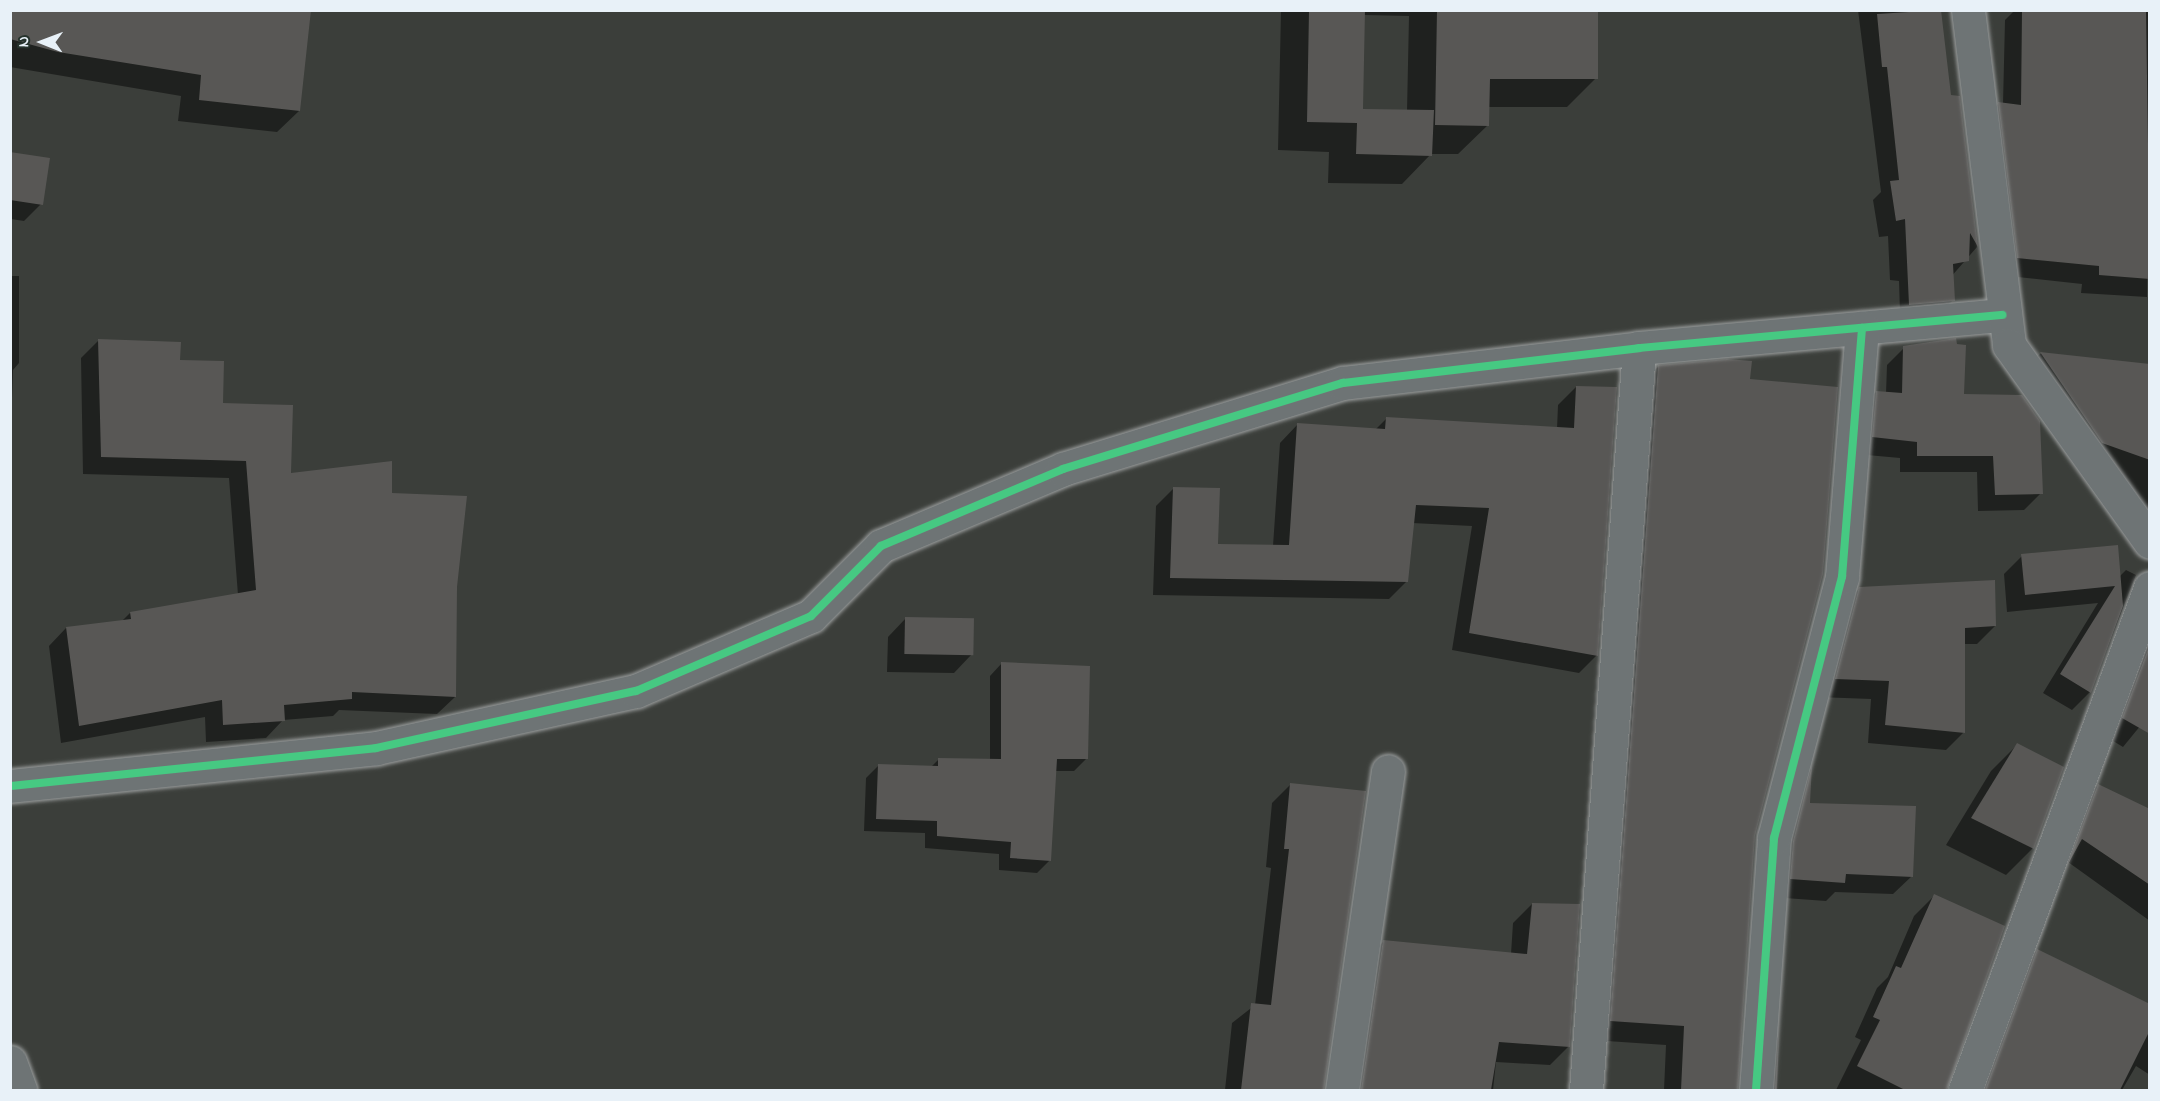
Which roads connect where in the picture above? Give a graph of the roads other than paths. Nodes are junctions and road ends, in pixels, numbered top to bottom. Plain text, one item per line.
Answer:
1 (1968, 10) edge
2 (2003, 315) junction
3 (1862, 328) junction
4 (1639, 348) junction
5 (2150, 542) edge
6 (2150, 588) edge
7 (1388, 771) dead end
8 (10, 786) edge
9 (10, 1062) edge
10 (20, 1090) edge
11 (1342, 1090) edge
12 (1586, 1090) edge
13 (1756, 1090) edge
14 (1965, 1090) edge

1 - 2 street
2 - 3 street
2 - 5 street
3 - 4 street
3 - 13 street
4 - 8 street
4 - 12 street
6 - 14 street
7 - 11 street
9 - 10 street

